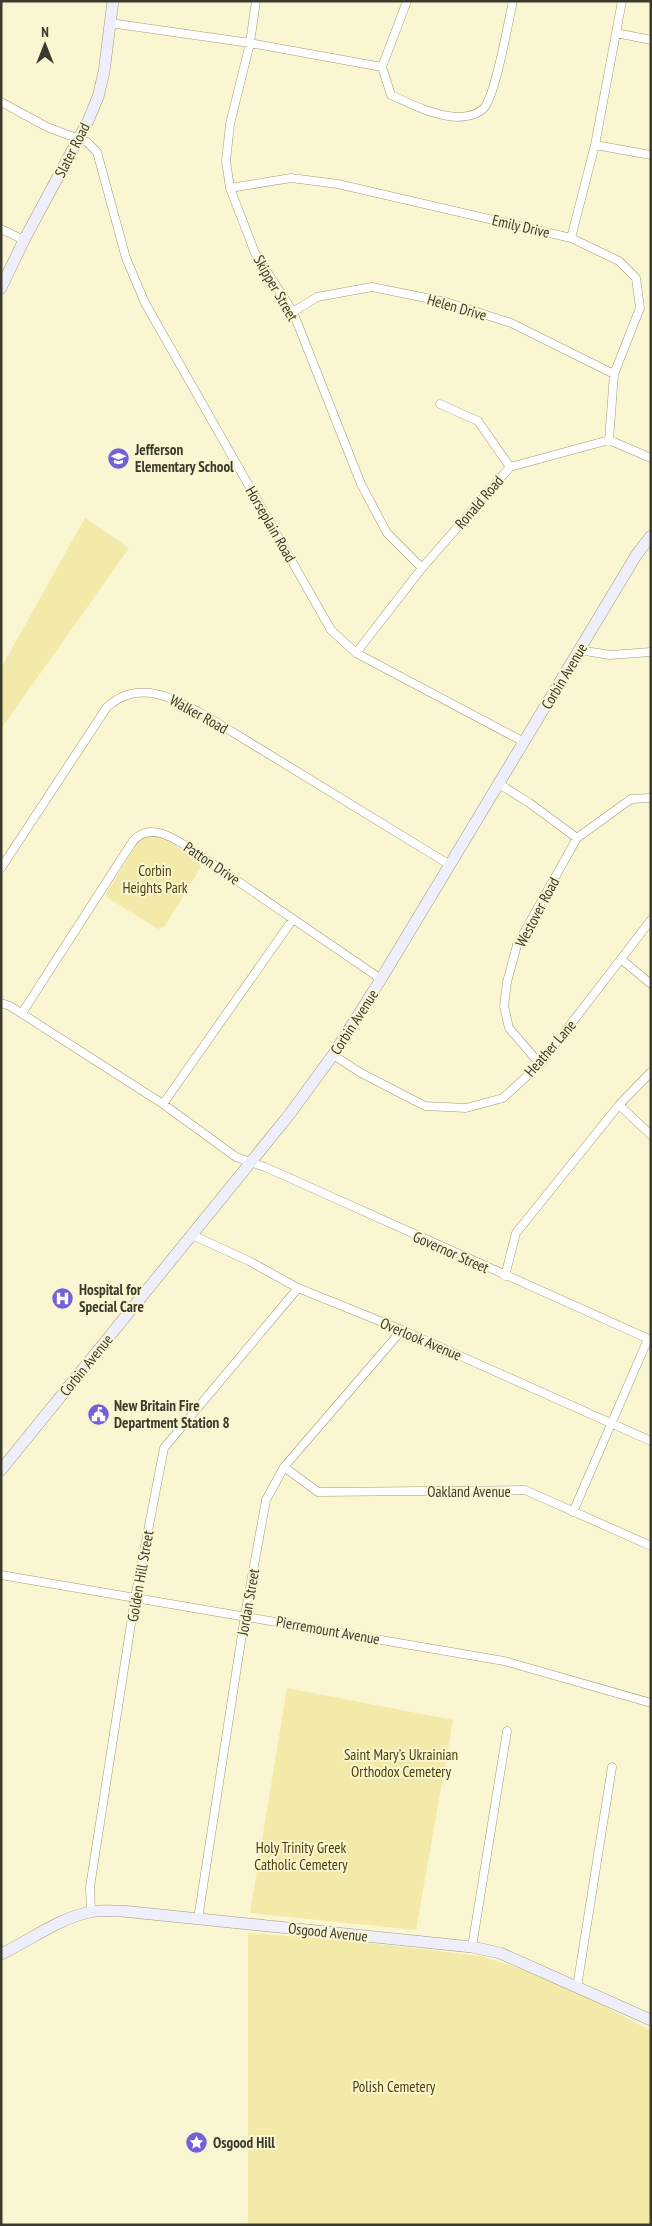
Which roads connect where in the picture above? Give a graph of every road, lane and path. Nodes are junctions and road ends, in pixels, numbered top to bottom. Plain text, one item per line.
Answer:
1 (113, 1) edge
2 (256, 1) edge
3 (407, 1) edge
4 (513, 1) edge
5 (622, 1) edge
6 (110, 23) junction
7 (616, 32) junction
8 (651, 40) edge
9 (250, 43) junction
10 (382, 67) junction
11 (1, 102) edge
12 (78, 138) junction
13 (595, 145) junction
14 (651, 155) edge
15 (230, 188) junction
16 (1, 229) edge
17 (571, 238) junction
18 (24, 240) junction
19 (1, 288) edge
20 (292, 312) junction
21 (614, 374) junction
22 (440, 404) dead end
23 (609, 440) junction
24 (651, 458) edge
25 (510, 467) junction
26 (651, 536) edge
27 (422, 568) junction
28 (580, 650) junction
29 (651, 652) edge
30 (356, 654) junction
31 (524, 742) junction
32 (498, 784) junction
33 (651, 798) edge
34 (577, 838) junction
35 (450, 864) junction
36 (1, 868) edge
37 (292, 920) junction
38 (651, 920) edge
39 (622, 960) junction
40 (382, 979) junction
41 (651, 984) edge
42 (1, 1003) edge
43 (22, 1013) junction
44 (333, 1054) junction
45 (540, 1064) junction
46 (651, 1072) edge
47 (164, 1104) junction
48 (619, 1105) junction
49 (651, 1135) edge
50 (251, 1162) junction
51 (192, 1235) junction
52 (505, 1276) junction
53 (298, 1288) junction
54 (402, 1330) junction
55 (650, 1340) edge
56 (612, 1424) junction
57 (651, 1442) edge
58 (284, 1467) junction
59 (1, 1470) edge
60 (573, 1512) junction
61 (651, 1546) edge
62 (1, 1575) edge
63 (135, 1598) junction
64 (245, 1615) junction
65 (651, 1702) edge
66 (507, 1732) dead end
67 (612, 1768) dead end
68 (91, 1911) junction
69 (198, 1919) junction
70 (472, 1947) junction
71 (1, 1954) edge
72 (576, 1987) junction
73 (651, 2020) edge

1 - 6 main road, Slater Road
2 - 9 street, Skipper Street
3 - 10 street
4 - 10 street
5 - 7 street
6 - 9 street
6 - 12 main road, Slater Road
7 - 8 street
7 - 13 street
9 - 10 street
9 - 15 street, Skipper Street
11 - 12 street, Horseplain Road
12 - 18 main road, Slater Road
12 - 30 street, Horseplain Road
13 - 14 street
13 - 17 street
15 - 17 street, Emily Drive
15 - 20 street, Skipper Street
16 - 18 street
17 - 21 street, Emily Drive
18 - 19 main road, Slater Road
20 - 21 street, Helen Drive
20 - 27 street, Skipper Street
21 - 23 street, Emily Drive
22 - 25 street
23 - 24 street
23 - 25 street, Ronald Road
25 - 27 street, Ronald Road
26 - 28 main road, Corbin Avenue
27 - 30 street, Ronald Road
28 - 29 street
28 - 31 main road, Corbin Avenue
30 - 31 street, Horseplain Road
31 - 32 main road, Corbin Avenue
32 - 34 street
32 - 35 main road, Corbin Avenue
33 - 34 street, Westover Road
34 - 45 street, Westover Road
35 - 36 street, Walker Road
35 - 40 main road, Corbin Avenue
37 - 40 street, Patton Drive
37 - 43 street, Patton Drive
37 - 47 street
38 - 39 street, Heather Lane
39 - 41 street
39 - 45 street, Heather Lane
40 - 44 main road, Corbin Avenue
42 - 43 street, Governor Street
43 - 47 street, Governor Street
44 - 45 street, Heather Lane
44 - 50 main road, Corbin Avenue
46 - 48 street
47 - 50 street, Governor Street
48 - 49 street
48 - 52 street
50 - 51 main road, Corbin Avenue
50 - 52 street, Governor Street
51 - 53 street, Overlook Avenue
51 - 59 main road, Corbin Avenue
52 - 55 street, Governor Street
53 - 54 street, Overlook Avenue
53 - 63 street, Golden Hill Street
54 - 56 street, Overlook Avenue
54 - 58 street, Jordan Street
55 - 56 street
56 - 57 street, Overlook Avenue
56 - 60 street
58 - 60 street, Oakland Avenue
58 - 64 street, Jordan Street
60 - 61 street, Oakland Avenue
62 - 63 street, Pierremount Avenue
63 - 64 street, Pierremount Avenue
63 - 68 street, Golden Hill Street
64 - 65 street, Pierremount Avenue
64 - 69 street, Jordan Street
66 - 70 street
67 - 72 street
68 - 69 main road, Osgood Avenue
68 - 71 main road, Osgood Avenue
69 - 70 main road, Osgood Avenue
70 - 72 main road, Osgood Avenue
72 - 73 main road, Osgood Avenue

